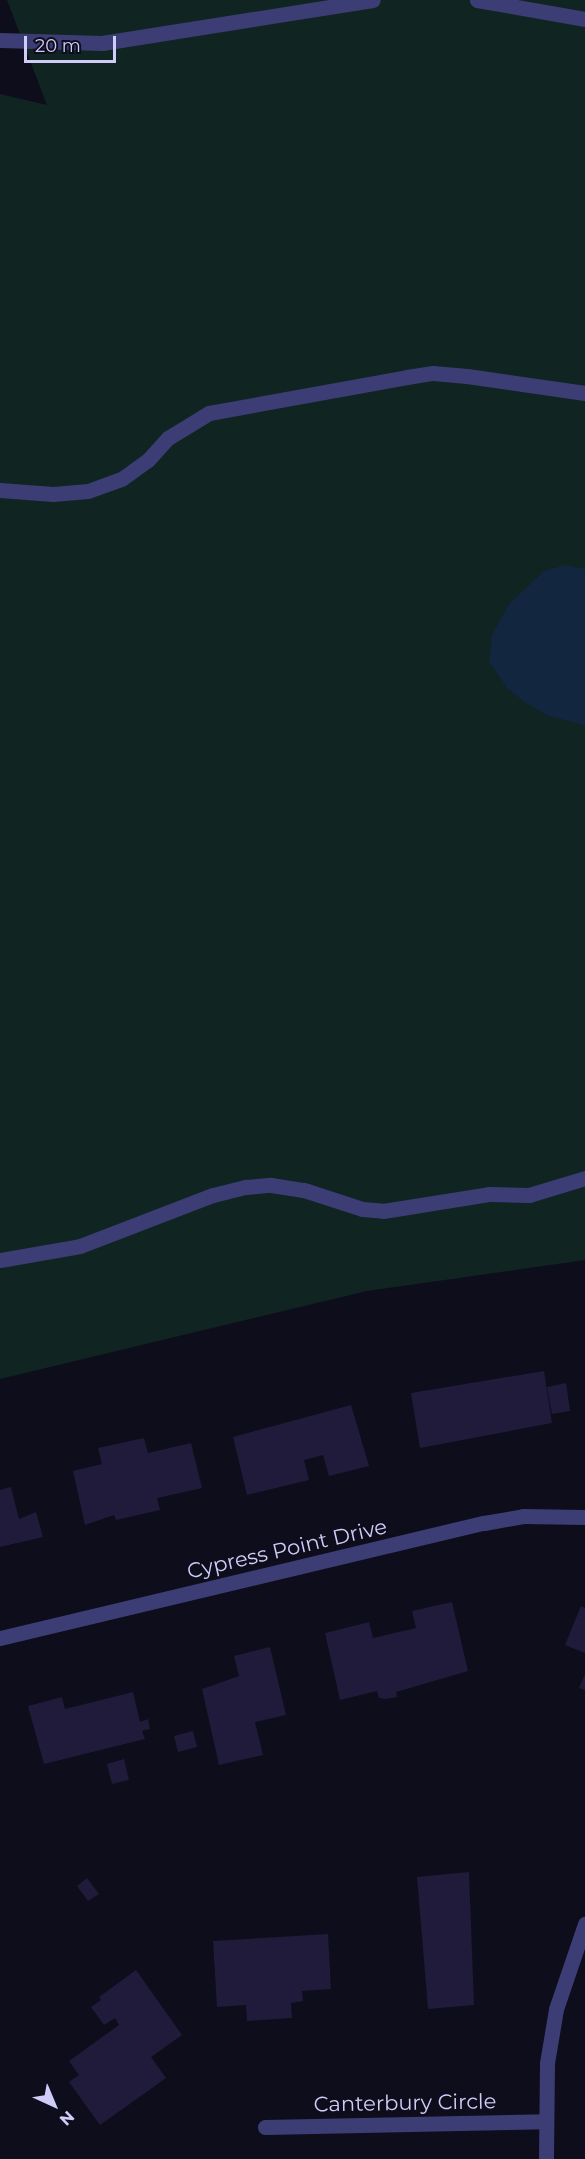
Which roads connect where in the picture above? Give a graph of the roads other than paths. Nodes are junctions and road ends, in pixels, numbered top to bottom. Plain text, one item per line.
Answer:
1 (373, 0) edge
2 (477, 0) edge
3 (585, 19) edge
4 (0, 39) edge
5 (585, 393) edge
6 (0, 490) edge
7 (585, 1178) edge
8 (0, 1260) edge
9 (585, 1517) edge
10 (0, 1638) edge
11 (585, 1924) edge
12 (545, 2121) junction
13 (265, 2127) dead end
14 (546, 2159) edge

1 - 4 street
2 - 3 street
5 - 6 street
7 - 8 street
9 - 10 street, Cypress Point Drive
11 - 12 street
12 - 13 street, Canterbury Circle
12 - 14 street

